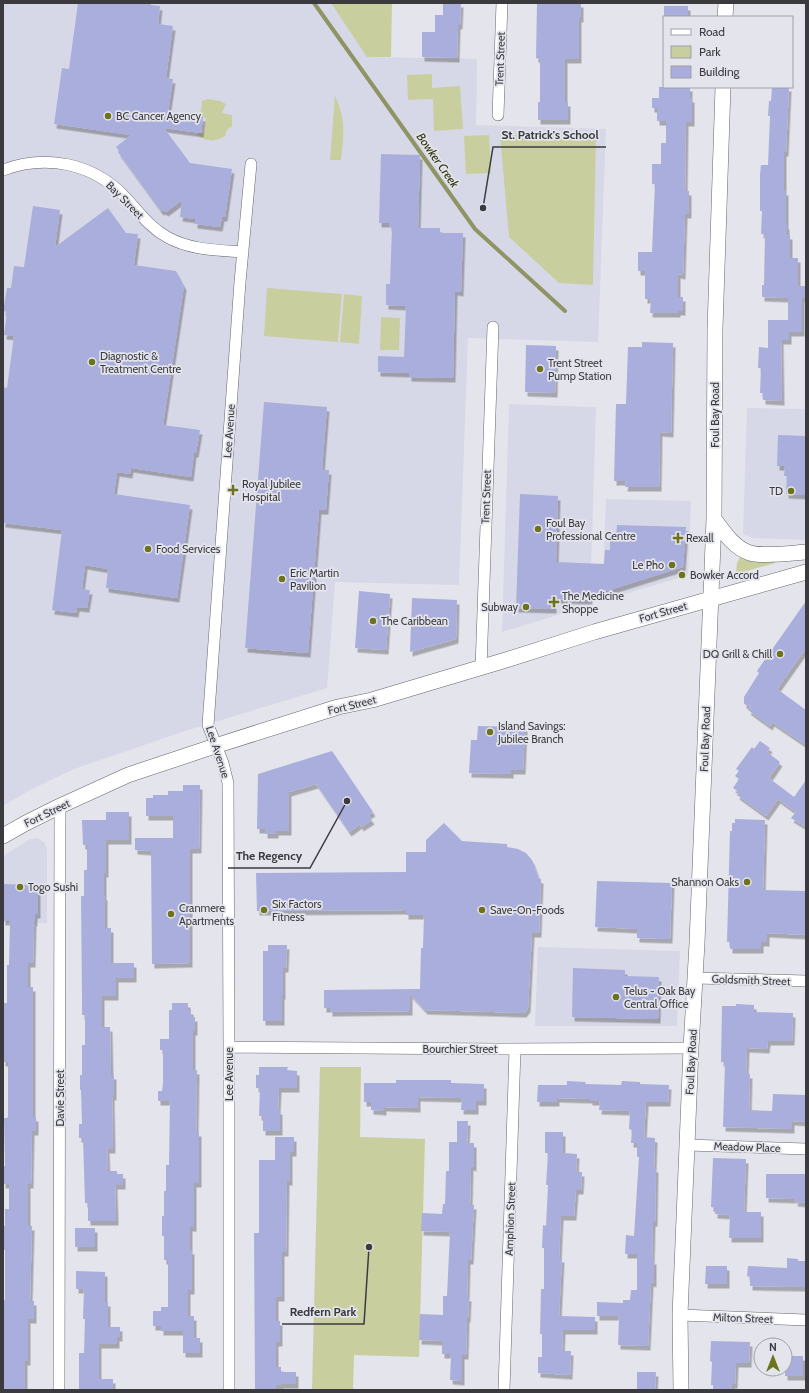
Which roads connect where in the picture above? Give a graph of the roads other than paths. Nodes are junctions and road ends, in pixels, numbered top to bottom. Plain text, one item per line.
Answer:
1 (502, 3) edge
2 (726, 3) edge
3 (725, 16) edge
4 (723, 88) edge
5 (498, 114) dead end
6 (251, 164) dead end
7 (3, 170) edge
8 (244, 252) junction
9 (492, 327) dead end
10 (714, 519) junction
11 (806, 552) edge
12 (806, 572) edge
13 (711, 598) junction
14 (481, 668) junction
15 (215, 746) junction
16 (60, 806) junction
17 (3, 836) edge
18 (695, 978) junction
19 (806, 981) edge
20 (229, 1047) junction
21 (691, 1048) junction
22 (515, 1049) junction
23 (687, 1145) junction
24 (806, 1149) edge
25 (680, 1315) junction
26 (806, 1320) edge
27 (59, 1390) edge
28 (229, 1390) edge
29 (504, 1390) edge
30 (681, 1390) edge

1 - 5 street, Trent Street
2 - 3 main road
4 - 10 main road, Foul Bay Road
6 - 8 street, Lee Avenue
7 - 8 street, Bay Street
8 - 15 street, Lee Avenue
9 - 14 street, Trent Street
10 - 11 main road
10 - 13 main road, Foul Bay Road
12 - 13 main road, Fort Street
13 - 14 main road, Fort Street
13 - 18 main road, Foul Bay Road
14 - 15 main road, Fort Street
15 - 16 main road, Fort Street
15 - 20 street, Lee Avenue
16 - 17 main road, Fort Street
16 - 27 street, Davie Street
18 - 19 street, Goldsmith Street
18 - 21 main road, Foul Bay Road
20 - 22 street, Bourchier Street
20 - 28 street, Lee Avenue
21 - 22 street, Bourchier Street
21 - 23 main road, Foul Bay Road
22 - 29 street, Amphion Street
23 - 24 street, Meadow Place
23 - 25 main road, Foul Bay Road
25 - 26 street, Milton Street
25 - 30 main road, Foul Bay Road

